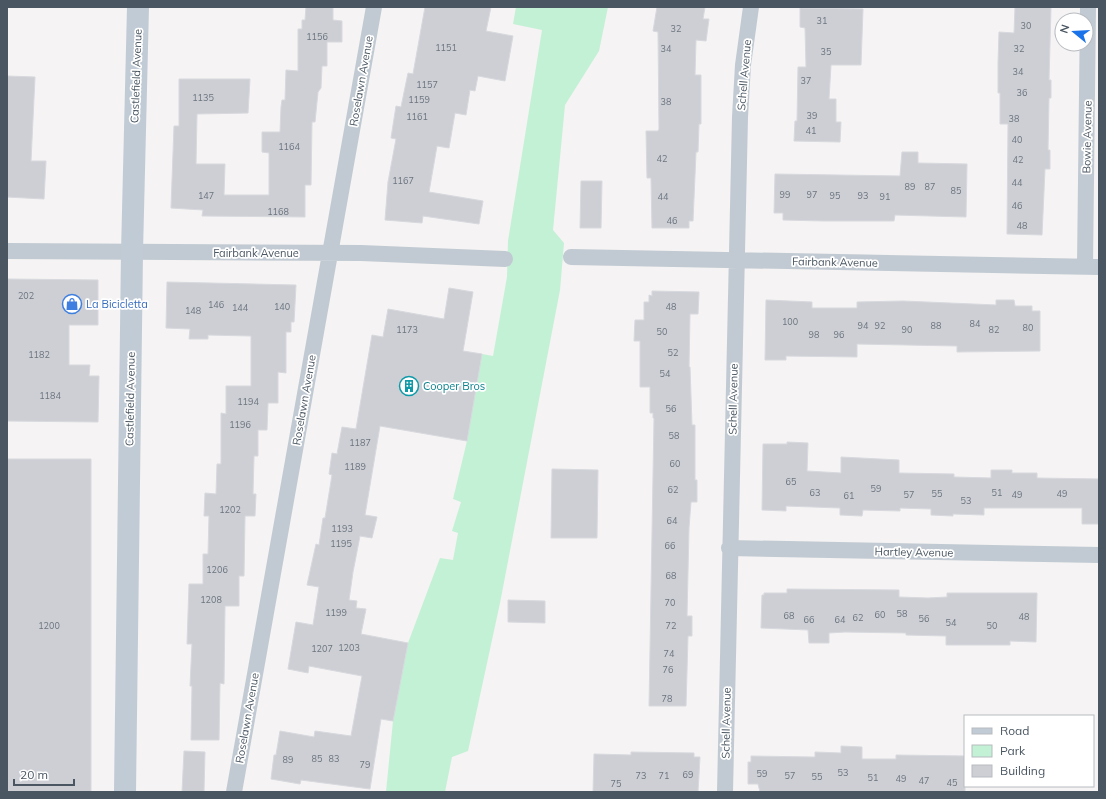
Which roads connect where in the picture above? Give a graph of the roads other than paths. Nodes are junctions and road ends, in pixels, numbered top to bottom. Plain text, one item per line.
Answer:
1 (138, 7) edge
2 (374, 7) edge
3 (752, 7) edge
4 (1088, 7) edge
5 (7, 251) edge
6 (132, 252) junction
7 (330, 254) junction
8 (571, 257) dead end
9 (505, 258) dead end
10 (736, 261) junction
11 (1092, 266) edge
12 (729, 548) junction
13 (1099, 556) edge
14 (125, 792) edge
15 (234, 792) edge
16 (725, 792) edge

1 - 6 street, Castlefield Avenue
2 - 7 street, Roselawn Avenue
3 - 10 street, Schell Avenue
4 - 11 street, Bowie Avenue
5 - 6 street, Fairbank Avenue
6 - 7 street, Fairbank Avenue
6 - 14 street, Castlefield Avenue
7 - 9 street, Fairbank Avenue
7 - 15 street, Roselawn Avenue
8 - 10 street, Fairbank Avenue
10 - 11 street, Fairbank Avenue
10 - 12 street, Schell Avenue
12 - 13 street, Hartley Avenue
12 - 16 street, Schell Avenue

